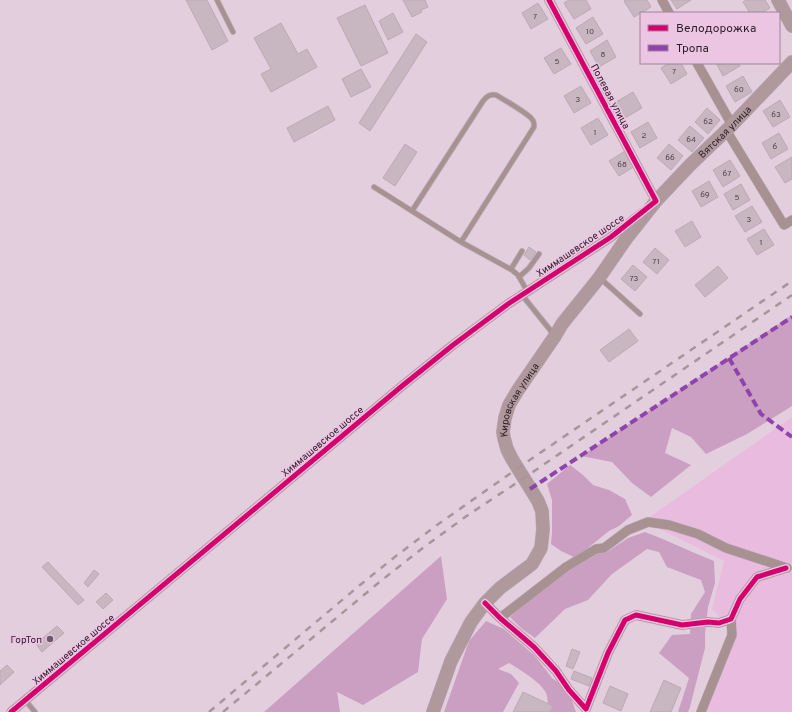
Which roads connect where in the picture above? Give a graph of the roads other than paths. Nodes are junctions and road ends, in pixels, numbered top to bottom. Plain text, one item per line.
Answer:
1 (217, 0) edge
2 (549, 0) edge
3 (662, 0) edge
4 (778, 0) edge
5 (668, 12) edge
6 (792, 26) edge
7 (233, 32) dead end
8 (792, 62) edge
9 (697, 64) edge
10 (729, 128) junction
11 (374, 187) dead end
12 (656, 201) junction
13 (412, 211) junction
14 (788, 222) edge
15 (461, 242) junction
16 (522, 251) dead end
17 (539, 254) dead end
18 (511, 269) junction
19 (519, 277) junction
20 (599, 278) junction
21 (524, 293) junction
22 (640, 314) dead end
23 (555, 336) junction
24 (789, 569) edge
25 (484, 603) junction
26 (500, 618) junction
27 (731, 619) junction
28 (25, 700) junction
29 (12, 712) edge
30 (35, 712) edge
31 (433, 712) edge
32 (701, 712) edge

1 - 7 lane
2 - 12 street, Полевая улица
3 - 5 street
4 - 6 main road
8 - 10 main road, Вятская улица
9 - 10 street
10 - 12 main road, Вятская улица
10 - 14 street
11 - 13 lane
12 - 20 main road, Кировская улица
12 - 21 street, Химмашевское шоссе
13 - 15 lane
13 - 15 lane
15 - 18 lane
16 - 18 lane
17 - 19 lane
18 - 19 lane
19 - 21 lane
20 - 22 lane
20 - 23 main road, Кировская улица
21 - 23 lane
21 - 28 street, Химмашевское шоссе
23 - 25 main road, Кировская улица
24 - 26 street
24 - 27 street
25 - 26 street
25 - 31 main road, Кировская улица
26 - 27 street
27 - 32 street
28 - 29 street, Химмашевское шоссе
28 - 30 lane

